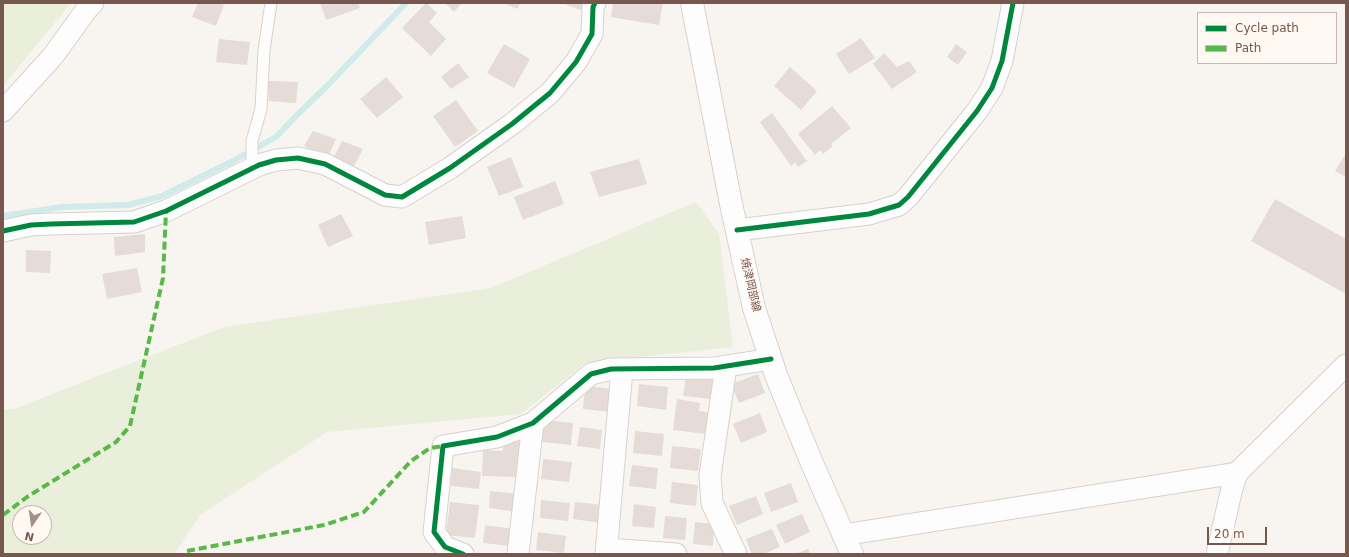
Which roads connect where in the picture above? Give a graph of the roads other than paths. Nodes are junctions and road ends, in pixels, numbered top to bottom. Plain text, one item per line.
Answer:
1 (93, 3) edge
2 (271, 3) edge
3 (595, 3) edge
4 (692, 3) edge
5 (1010, 4) edge
6 (3, 111) edge
7 (252, 168) junction
8 (737, 230) junction
9 (3, 231) edge
10 (771, 359) junction
11 (1346, 364) edge
12 (726, 366) junction
13 (622, 369) junction
14 (533, 423) junction
15 (1234, 480) junction
16 (847, 545) edge
17 (607, 551) edge
18 (463, 554) edge
19 (518, 554) edge
20 (676, 554) edge
21 (736, 554) edge
22 (1217, 554) edge

1 - 6 street
2 - 7 lane
3 - 7 street
4 - 8 main road, 焼津岡部線
5 - 8 street
7 - 9 street
8 - 10 main road, 焼津岡部線
10 - 12 street
10 - 16 main road, 焼津岡部線
11 - 15 street
12 - 13 street
12 - 21 street
13 - 14 street
13 - 17 street
14 - 18 street
14 - 19 street
15 - 16 street
15 - 22 street
17 - 20 street

